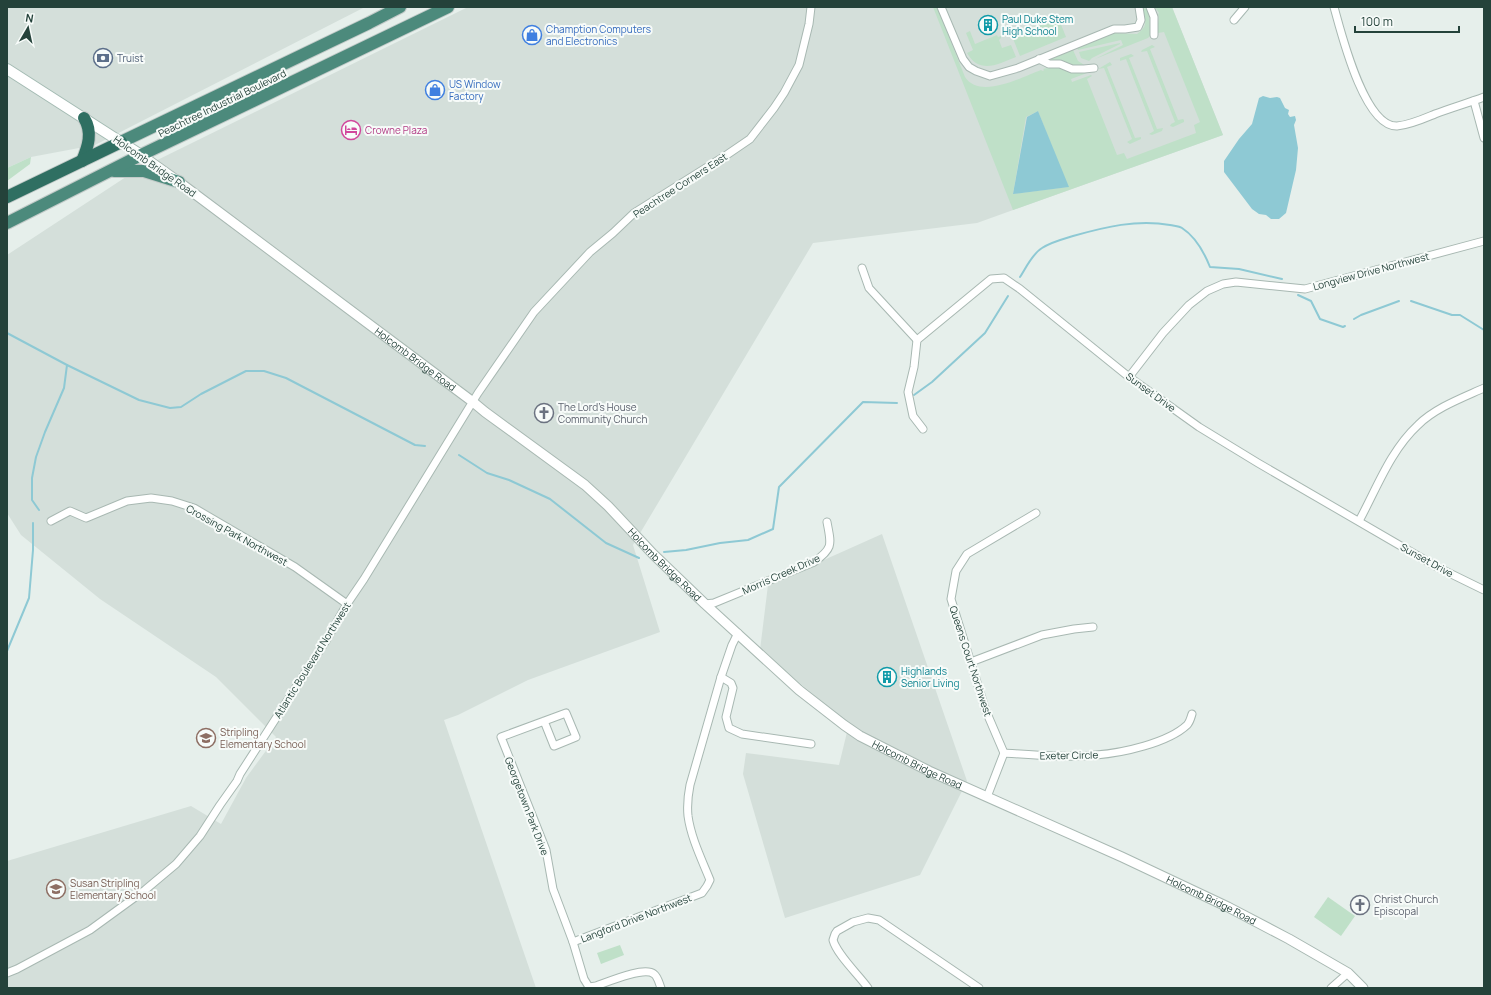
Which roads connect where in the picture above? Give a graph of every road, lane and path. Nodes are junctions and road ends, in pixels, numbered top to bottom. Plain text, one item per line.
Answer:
1 (400, 7) edge
2 (448, 7) edge
3 (811, 7) edge
4 (941, 7) edge
5 (1139, 7) edge
6 (1150, 7) edge
7 (1245, 7) edge
8 (1334, 7) edge
9 (1234, 20) dead end
10 (1154, 35) dead end
11 (1039, 59) junction
12 (1094, 68) dead end
13 (7, 70) edge
14 (1484, 97) edge
15 (1474, 101) junction
16 (84, 118) junction
17 (1484, 138) edge
18 (121, 142) junction
19 (141, 155) junction
20 (82, 161) junction
21 (109, 171) junction
22 (179, 182) junction
23 (7, 197) edge
24 (7, 223) edge
25 (1484, 241) edge
26 (862, 268) dead end
27 (917, 340) junction
28 (1130, 377) junction
29 (1484, 388) edge
30 (473, 402) junction
31 (923, 429) dead end
32 (1036, 513) dead end
33 (51, 521) dead end
34 (1359, 521) junction
35 (827, 522) dead end
36 (1484, 590) edge
37 (347, 604) junction
38 (705, 604) junction
39 (1093, 627) dead end
40 (738, 633) junction
41 (971, 662) junction
42 (721, 677) junction
43 (1192, 714) dead end
44 (544, 721) junction
45 (811, 744) dead end
46 (1004, 753) junction
47 (987, 797) junction
48 (573, 942) junction
49 (7, 973) edge
50 (1348, 973) junction
51 (661, 988) edge
52 (868, 988) edge
53 (979, 988) edge
54 (1331, 988) edge
55 (1363, 988) edge

1 - 18 highway, Peachtree Industrial Boulevard
2 - 19 highway, Peachtree Industrial Boulevard
3 - 30 street, Peachtree Corners East
4 - 11 street
5 - 11 street
6 - 10 street
7 - 9 street
8 - 15 street
11 - 12 street
13 - 16 main road, Holcomb Bridge Road
14 - 15 street
15 - 17 street
16 - 18 main road, Holcomb Bridge Road
16 - 20 highway
18 - 19 main road, Holcomb Bridge Road
18 - 20 highway, Peachtree Industrial Boulevard
19 - 21 highway, Peachtree Industrial Boulevard
19 - 22 street, Holcomb Bridge Road
20 - 23 highway, Peachtree Industrial Boulevard
21 - 22 highway
21 - 24 highway, Peachtree Industrial Boulevard
22 - 30 street, Holcomb Bridge Road
25 - 28 street, Longview Drive Northwest
26 - 27 street
27 - 28 street, Sunset Drive
27 - 31 street
28 - 34 street, Sunset Drive
29 - 34 street
30 - 37 street, Atlantic Boulevard Northwest
30 - 38 street, Holcomb Bridge Road
32 - 41 street, Queens Court Northwest
33 - 37 street, Crossing Park Northwest
34 - 36 street, Sunset Drive
35 - 38 street, Morris Creek Drive
37 - 49 street, Atlantic Boulevard Northwest
38 - 40 street, Holcomb Bridge Road
39 - 41 street
40 - 42 street, Langford Drive Northwest
40 - 47 street, Holcomb Bridge Road
41 - 46 street, Queens Court Northwest
42 - 45 street
42 - 48 street, Langford Drive Northwest
43 - 46 street, Exeter Circle
44 - 44 street, Georgetown Park Drive
44 - 48 street, Georgetown Park Drive
46 - 47 street
47 - 50 street, Holcomb Bridge Road
48 - 51 street, Langford Drive Northwest
50 - 54 street
50 - 55 street, Holcomb Bridge Road
52 - 53 street

